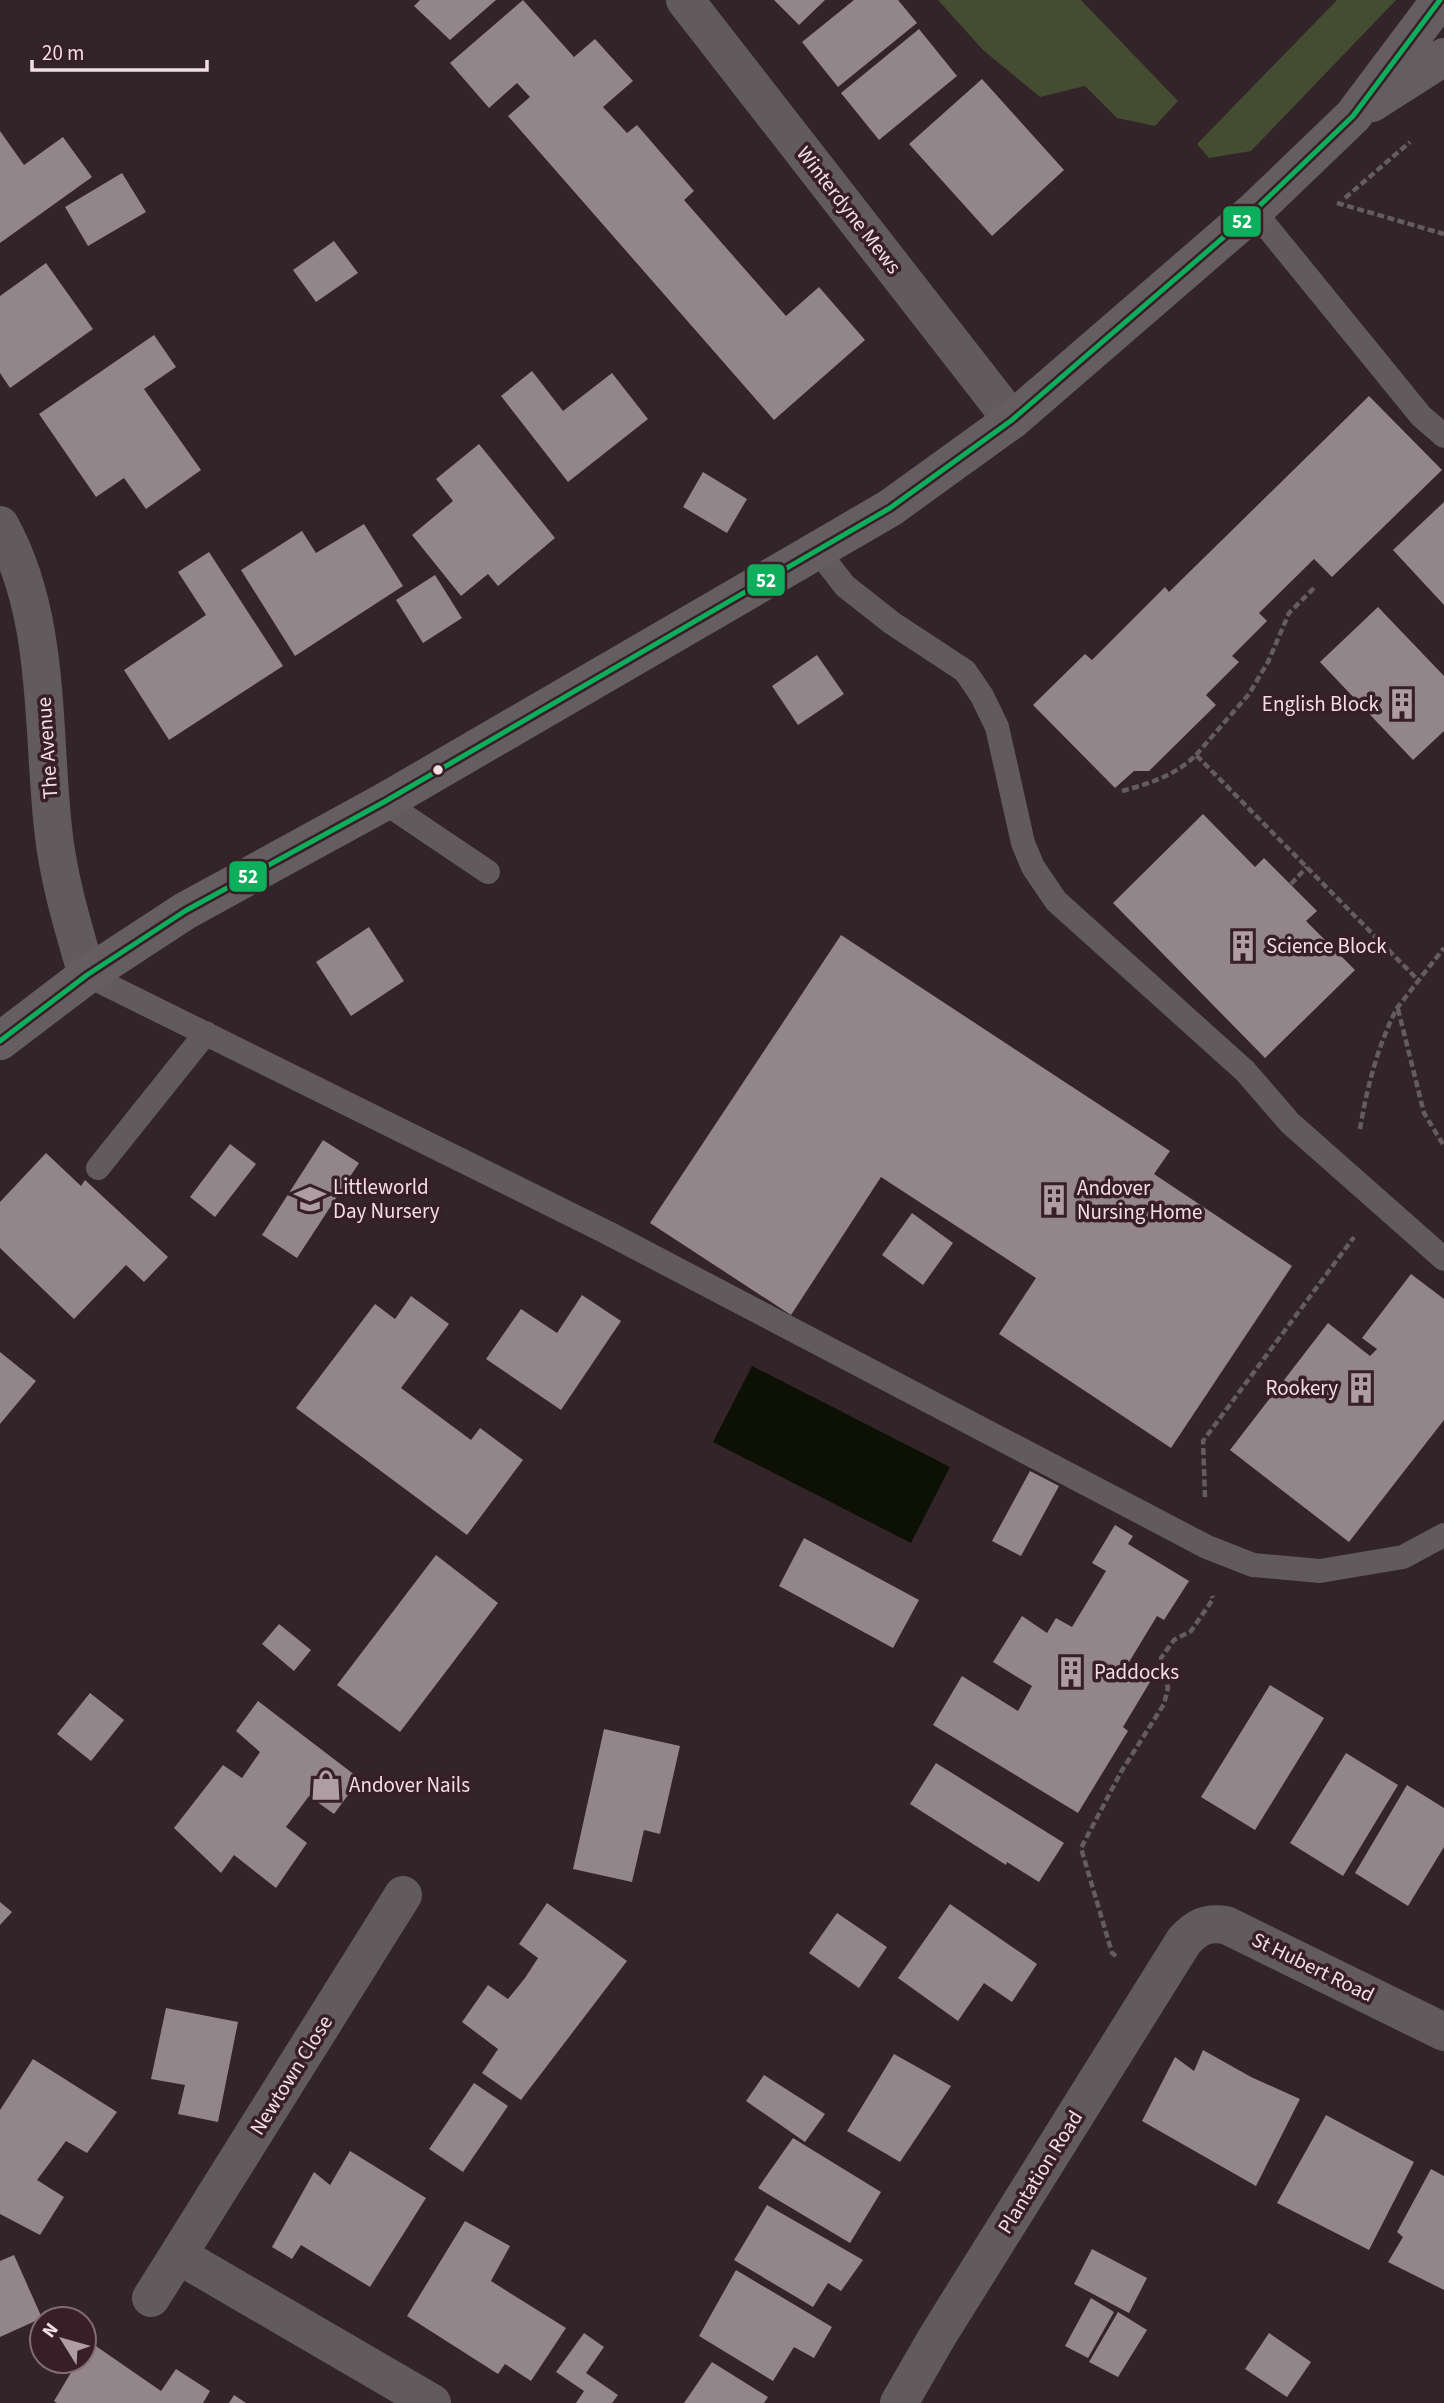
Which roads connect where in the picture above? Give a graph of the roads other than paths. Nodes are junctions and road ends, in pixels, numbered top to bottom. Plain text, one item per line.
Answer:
1 (685, 0) edge
2 (1440, 0) edge
3 (1444, 57) edge
4 (1353, 116) junction
5 (1254, 211) junction
6 (1012, 420) junction
7 (1444, 436) edge
8 (0, 525) edge
9 (817, 550) junction
10 (384, 802) junction
11 (488, 872) dead end
12 (86, 975) junction
13 (206, 1033) junction
14 (0, 1041) edge
15 (98, 1168) dead end
16 (1444, 1259) edge
17 (1444, 1535) edge
18 (404, 1895) dead end
19 (1184, 1941) joint
20 (1444, 2032) edge
21 (178, 2255) junction
22 (150, 2298) dead end
23 (432, 2403) edge
24 (899, 2403) edge

1 - 6 street, Winterdyne Mews
2 - 4 main road
3 - 4 main road
4 - 5 main road
5 - 6 main road
5 - 7 lane
6 - 9 main road
8 - 12 street, The Avenue
9 - 10 main road
9 - 16 lane
10 - 11 lane
10 - 12 main road
12 - 13 lane
12 - 14 main road
13 - 15 lane
13 - 17 lane
18 - 21 street, Newtown Close
19 - 20 street, St Hubert Road
19 - 24 street, Plantation Road
21 - 22 street, Newtown Close
21 - 23 street

